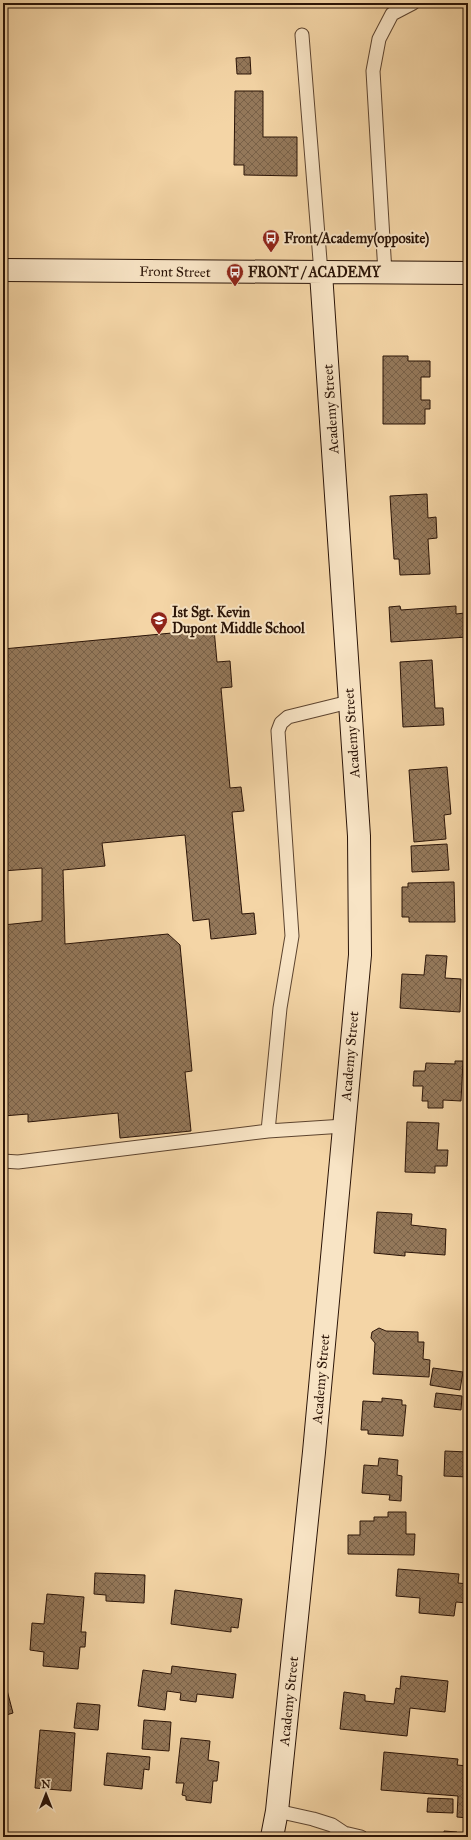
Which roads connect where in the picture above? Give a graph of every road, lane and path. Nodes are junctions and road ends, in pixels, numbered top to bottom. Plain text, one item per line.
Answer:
1 (413, 3) edge
2 (302, 35) dead end
3 (3, 270) edge
4 (322, 273) junction
5 (385, 273) junction
6 (468, 273) edge
7 (349, 702) junction
8 (344, 1126) junction
9 (268, 1131) junction
10 (3, 1162) edge
11 (277, 1812) junction
12 (272, 1837) edge
13 (361, 1837) edge

1 - 5 lane
2 - 4 lane
3 - 4 street, Front Street
4 - 5 street, Front Street
4 - 7 street, Academy Street
5 - 6 street, Front Street
7 - 8 street, Academy Street
7 - 9 lane
8 - 9 lane
8 - 11 street, Academy Street
9 - 10 lane
11 - 12 street, Academy Street
11 - 13 lane

